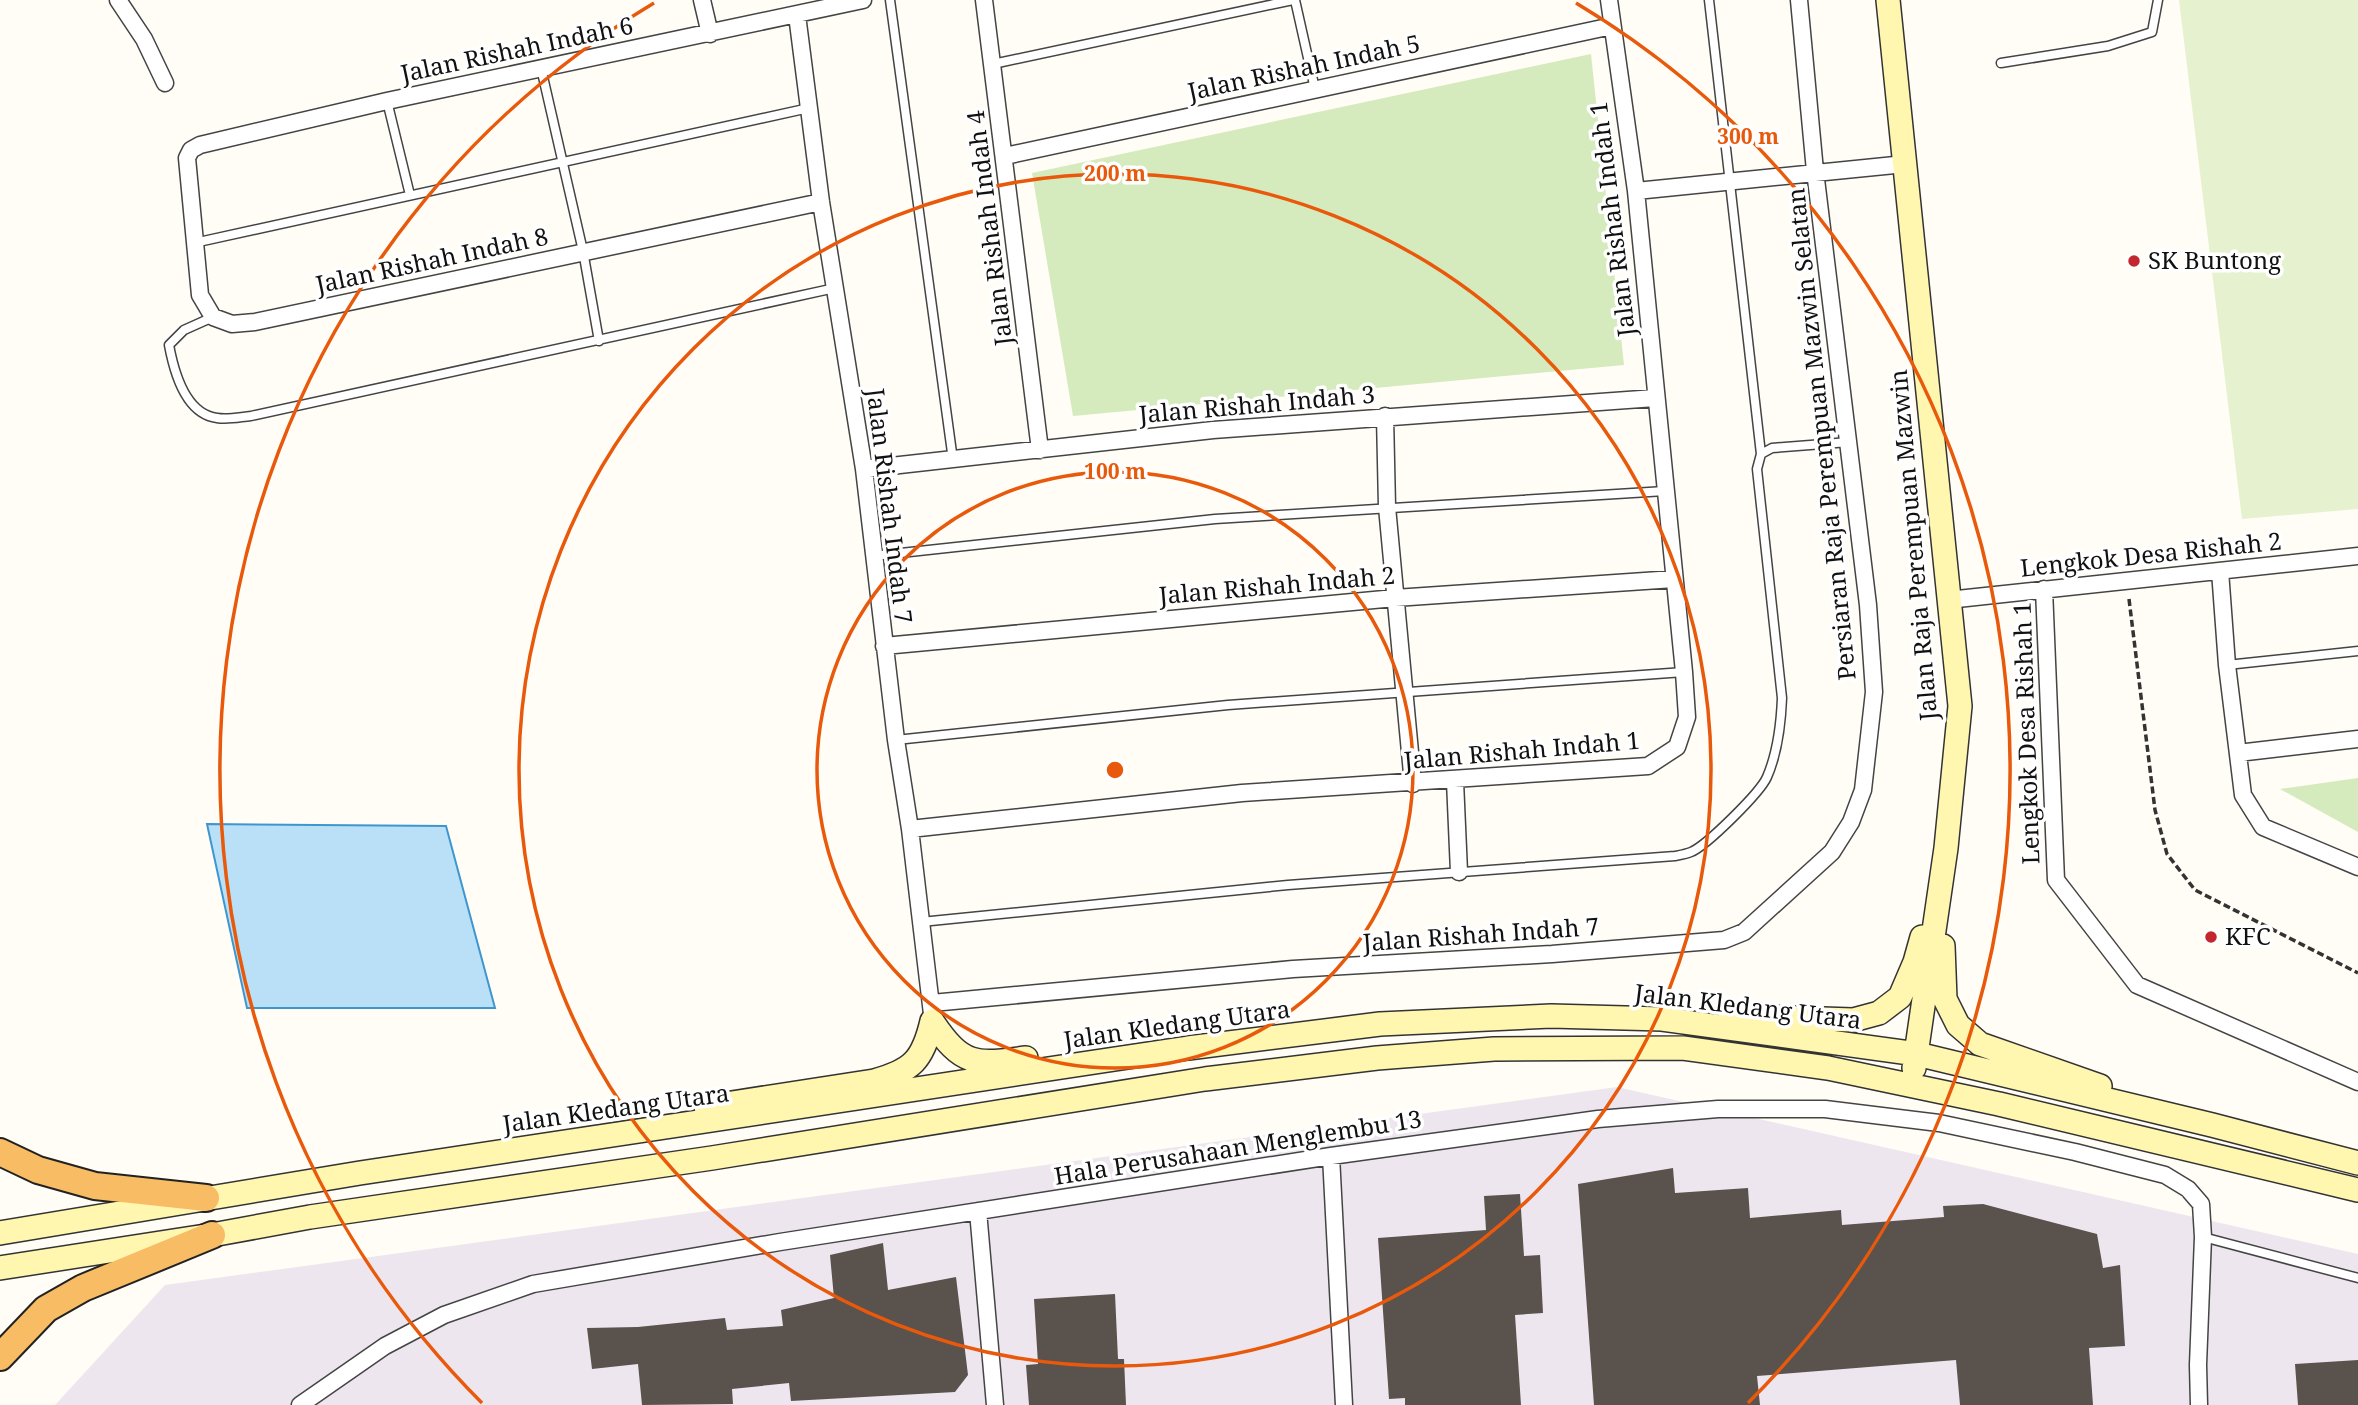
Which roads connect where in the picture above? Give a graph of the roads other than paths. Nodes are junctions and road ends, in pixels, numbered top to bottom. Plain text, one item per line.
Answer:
1 (118, 0) edge
2 (702, 0) edge
3 (863, 0) edge
4 (890, 0) edge
5 (984, 0) edge
6 (1294, 0) edge
7 (1609, 0) edge
8 (1709, 0) edge
9 (1799, 0) edge
10 (1888, 0) edge
11 (2158, 0) edge
12 (797, 15) junction
13 (1612, 26) junction
14 (710, 34) junction
15 (2001, 62) dead end
16 (993, 64) junction
17 (541, 68) junction
18 (165, 83) dead end
19 (1315, 89) junction
20 (387, 101) junction
21 (809, 108) junction
22 (1005, 156) junction
23 (563, 160) junction
24 (1905, 164) junction
25 (1815, 171) junction
26 (1729, 181) junction
27 (1636, 191) junction
28 (410, 195) junction
29 (821, 202) junction
30 (194, 243) junction
31 (583, 251) junction
32 (835, 288) junction
33 (213, 317) junction
34 (599, 341) junction
35 (1655, 398) junction
36 (1385, 416) junction
37 (1849, 442) junction
38 (1040, 450) junction
39 (1760, 454) junction
40 (953, 460) junction
41 (863, 469) junction
42 (1665, 491) junction
43 (1387, 507) junction
44 (873, 556) junction
45 (2358, 556) edge
46 (2220, 571) junction
47 (1674, 579) junction
48 (2044, 589) junction
49 (1395, 598) junction
50 (1948, 600) junction
51 (884, 646) junction
52 (2358, 651) edge
53 (2227, 665) junction
54 (1684, 672) junction
55 (1405, 692) junction
56 (1874, 692) joint
57 (2358, 739) edge
58 (895, 740) junction
59 (2238, 752) junction
60 (1455, 781) junction
61 (1413, 784) junction
62 (910, 829) junction
63 (1945, 848) junction
64 (2358, 867) edge
65 (1459, 872) junction
66 (921, 922) junction
67 (932, 1012) junction
68 (1662, 1018) junction
69 (1188, 1048) junction
70 (1917, 1054) junction
71 (2358, 1082) edge
72 (1910, 1085) junction
73 (2212, 1125) junction
74 (595, 1138) junction
75 (0, 1152) edge
76 (1331, 1156) junction
77 (2358, 1163) edge
78 (2358, 1190) edge
79 (206, 1198) junction
80 (978, 1211) junction
81 (0, 1233) edge
82 (212, 1235) junction
83 (2203, 1237) junction
84 (0, 1269) edge
85 (2358, 1278) edge
86 (0, 1357) edge
87 (300, 1405) edge
88 (995, 1405) edge
89 (1344, 1405) edge
90 (2199, 1405) edge

1 - 18 street
2 - 14 street
3 - 12 street, Jalan Rishah Indah 6
4 - 40 lane
5 - 16 street, Jalan Rishah Indah 4
6 - 16 lane
6 - 19 lane
7 - 13 street, Jalan Rishah Indah 1
8 - 26 lane
9 - 25 street, Persiaran Raja Perempuan Mazwin Selatan
10 - 24 main road, Jalan Raja Perempuan Mazwin
11 - 15 lane
12 - 14 street, Jalan Rishah Indah 6
12 - 21 street, Jalan Rishah Indah 7
13 - 19 street, Jalan Rishah Indah 5
13 - 27 street, Jalan Rishah Indah 1
14 - 17 street, Jalan Rishah Indah 6
16 - 22 street, Jalan Rishah Indah 4
17 - 20 street, Jalan Rishah Indah 6
17 - 23 lane
19 - 22 street, Jalan Rishah Indah 5
20 - 28 lane
20 - 30 street, Jalan Rishah Indah 6
21 - 23 lane
21 - 29 street, Jalan Rishah Indah 7
22 - 38 street, Jalan Rishah Indah 4
23 - 28 lane
23 - 31 lane
24 - 25 street
24 - 50 main road, Jalan Raja Perempuan Mazwin
25 - 26 street
25 - 37 street, Persiaran Raja Perempuan Mazwin Selatan
26 - 27 street
26 - 39 lane
27 - 35 street, Jalan Rishah Indah 1
28 - 30 lane
29 - 31 street, Jalan Rishah Indah 8
29 - 32 street, Jalan Rishah Indah 7
30 - 33 street
31 - 33 street, Jalan Rishah Indah 8
31 - 34 lane
32 - 34 lane
32 - 41 street, Jalan Rishah Indah 7
33 - 34 lane
35 - 36 street, Jalan Rishah Indah 3
35 - 42 street, Jalan Rishah Indah 1
36 - 38 street, Jalan Rishah Indah 3
36 - 43 street
37 - 39 lane
37 - 56 street, Persiaran Raja Perempuan Mazwin Selatan
38 - 40 street, Jalan Rishah Indah 3
39 - 65 lane
40 - 41 street, Jalan Rishah Indah 3
41 - 44 street, Jalan Rishah Indah 7
42 - 43 lane
42 - 47 street, Jalan Rishah Indah 1
43 - 44 lane
43 - 49 street
44 - 51 street, Jalan Rishah Indah 7
45 - 46 street, Lengkok Desa Rishah 2
46 - 48 street, Lengkok Desa Rishah 2
46 - 53 street
47 - 49 street, Jalan Rishah Indah 2
47 - 54 street, Jalan Rishah Indah 1
48 - 50 street, Lengkok Desa Rishah 2
48 - 71 street, Lengkok Desa Rishah 1
49 - 51 street, Jalan Rishah Indah 2
49 - 55 street
50 - 63 main road, Jalan Raja Perempuan Mazwin
51 - 58 street, Jalan Rishah Indah 7
52 - 53 lane
53 - 59 street
54 - 55 lane
54 - 60 street, Jalan Rishah Indah 1
55 - 58 lane
55 - 61 street
56 - 67 street, Jalan Rishah Indah 7
57 - 59 street
58 - 62 street, Jalan Rishah Indah 7
59 - 64 street
60 - 61 street, Jalan Rishah Indah 1
60 - 65 street
61 - 62 street, Jalan Rishah Indah 1
62 - 66 street, Jalan Rishah Indah 7
63 - 68 main road
63 - 70 main road, Jalan Raja Perempuan Mazwin
63 - 73 main road
65 - 66 lane
66 - 67 street, Jalan Rishah Indah 7
67 - 69 main road
67 - 74 main road
68 - 69 main road, Jalan Kledang Utara
68 - 70 main road, Jalan Kledang Utara
69 - 74 main road, Jalan Kledang Utara
70 - 72 main road, Jalan Raja Perempuan Mazwin
70 - 73 main road, Jalan Kledang Utara
72 - 78 main road, Jalan Kledang Utara
72 - 82 main road, Jalan Kledang Utara
73 - 77 main road, Jalan Kledang Utara
74 - 79 main road, Jalan Kledang Utara
75 - 79 highway
76 - 80 street, Hala Perusahaan Menglembu 13
76 - 83 street, Hala Perusahaan Menglembu 13
76 - 89 street
79 - 81 main road, Jalan Kledang Utara
80 - 87 street, Hala Perusahaan Menglembu 13
80 - 88 street
82 - 84 main road, Jalan Kledang Utara
82 - 86 highway
83 - 85 lane
83 - 90 street

